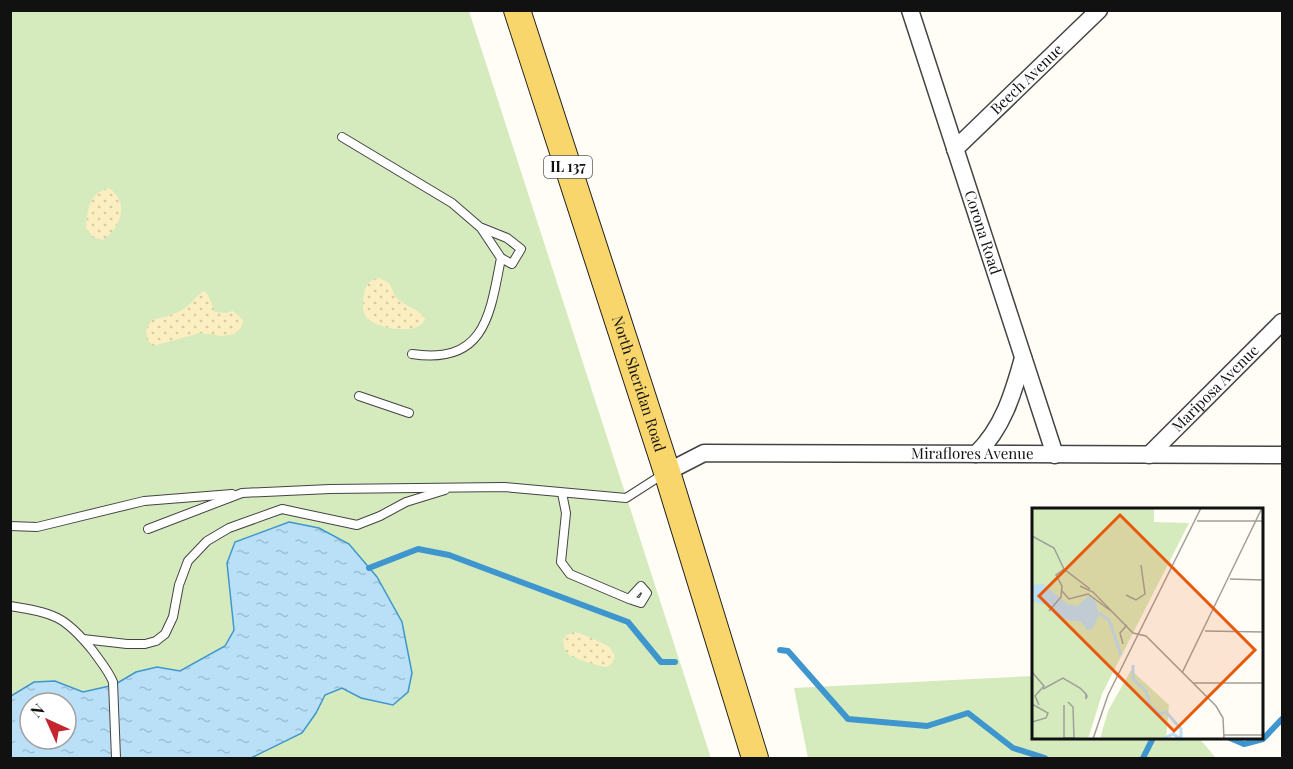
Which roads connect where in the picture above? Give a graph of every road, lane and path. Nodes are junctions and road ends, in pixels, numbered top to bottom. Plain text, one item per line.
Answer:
1 (517, 10) edge
2 (910, 10) edge
3 (1099, 10) edge
4 (342, 137) dead end
5 (955, 149) junction
6 (481, 228) junction
7 (501, 258) junction
8 (1282, 322) edge
9 (412, 354) dead end
10 (1023, 358) junction
11 (359, 396) dead end
12 (409, 413) dead end
13 (976, 454) junction
14 (1055, 455) junction
15 (1149, 455) junction
16 (1282, 455) edge
17 (667, 472) junction
18 (448, 488) junction
19 (242, 493) junction
20 (562, 493) junction
21 (10, 526) edge
22 (148, 529) dead end
23 (629, 599) dead end
24 (10, 606) edge
25 (83, 639) junction
26 (116, 759) edge
27 (755, 759) edge

1 - 17 main road, North Sheridan Road / IL 137
2 - 5 street, Corona Road
3 - 5 street, Beech Avenue
4 - 6 lane
5 - 10 street, Corona Road
6 - 7 lane
6 - 7 lane
7 - 9 lane
8 - 15 street, Mariposa Avenue
10 - 13 street
10 - 14 street, Corona Road
11 - 12 lane
13 - 14 street, Miraflores Avenue
13 - 17 street, Miraflores Avenue
14 - 15 street, Miraflores Avenue
15 - 16 street, Miraflores Avenue
17 - 20 lane
17 - 27 main road, North Sheridan Road / IL 137
18 - 19 lane
18 - 20 lane
18 - 25 lane
19 - 21 lane
19 - 22 lane
20 - 23 lane
24 - 25 lane
25 - 26 lane

